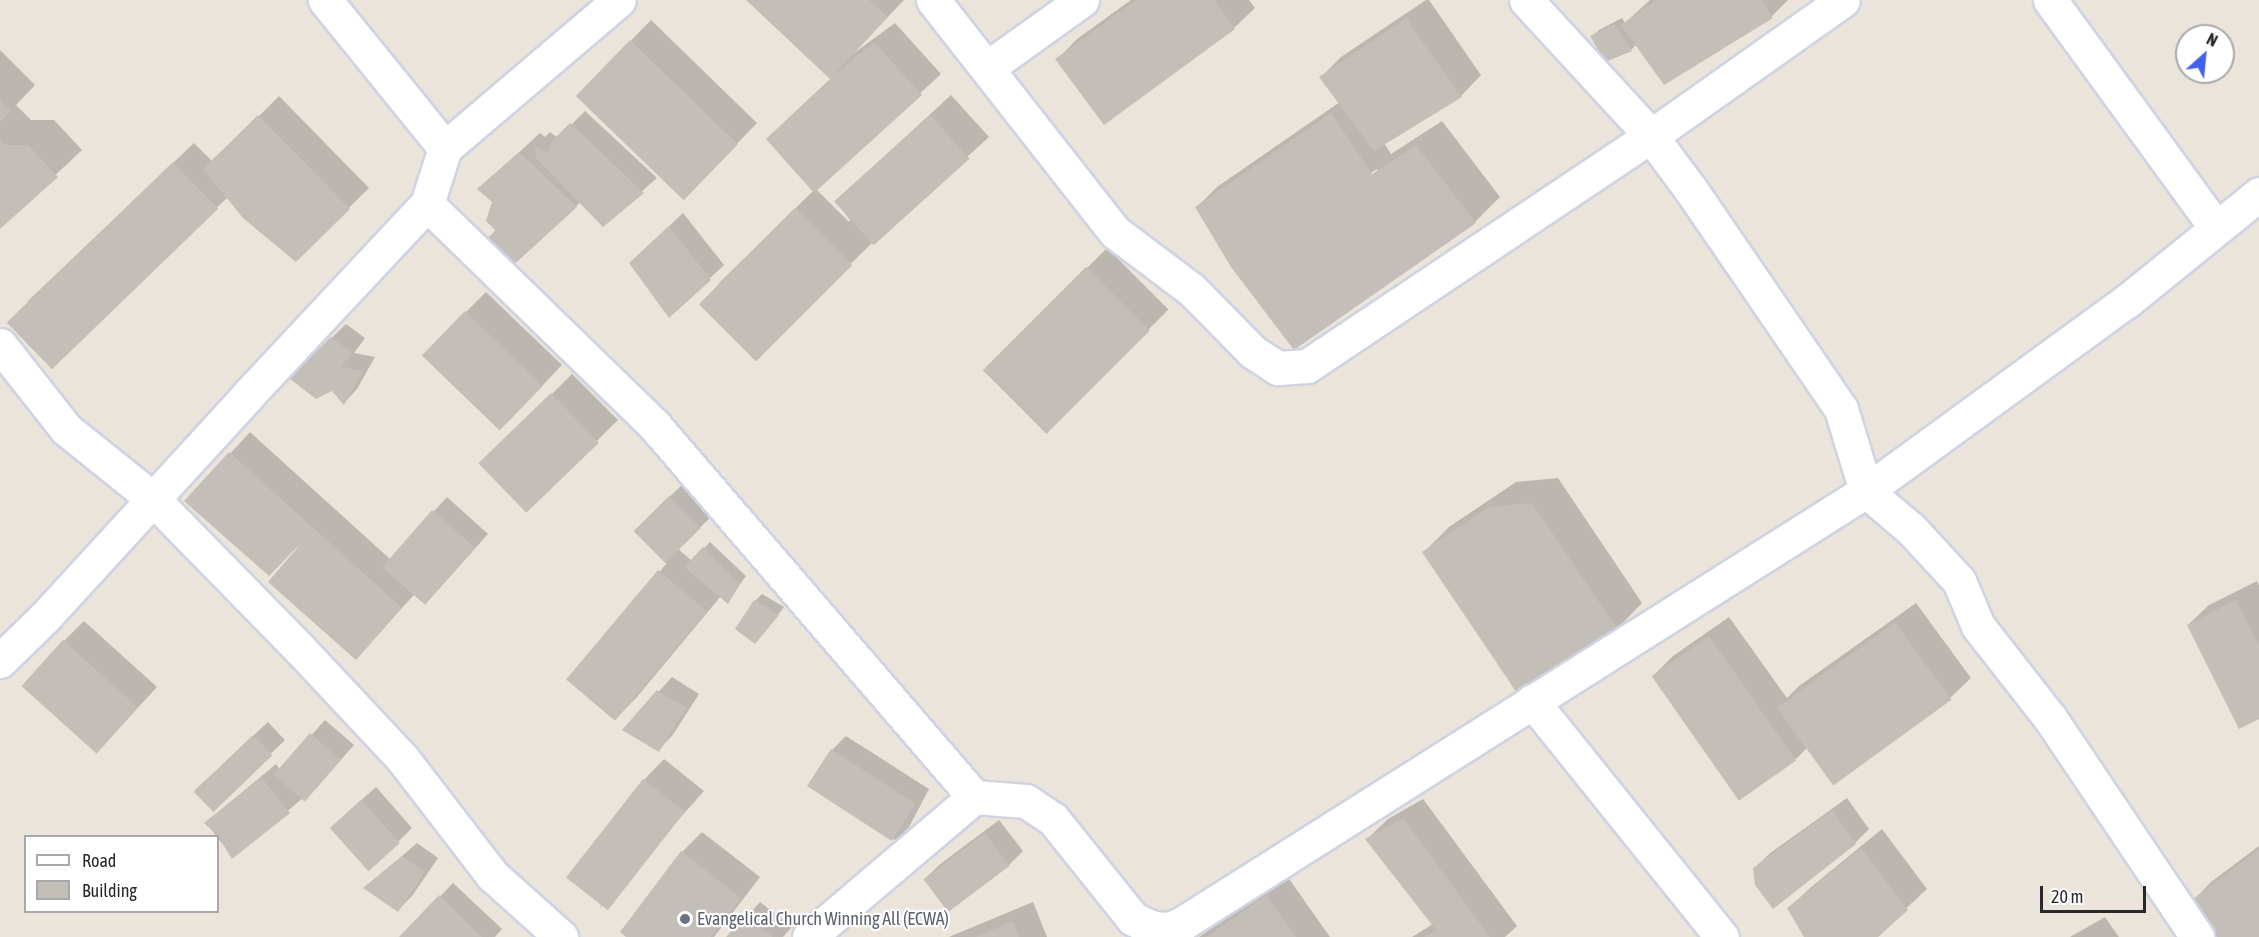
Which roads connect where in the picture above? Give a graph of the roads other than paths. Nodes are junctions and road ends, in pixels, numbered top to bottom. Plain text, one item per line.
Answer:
1 (325, 0) edge
2 (619, 0) edge
3 (933, 0) edge
4 (1082, 0) edge
5 (1526, 0) edge
6 (1844, 0) edge
7 (2050, 0) edge
8 (987, 68) junction
9 (1651, 136) junction
10 (445, 148) junction
11 (2259, 194) edge
12 (428, 204) junction
13 (2216, 228) junction
14 (0, 345) edge
15 (1866, 491) junction
16 (153, 499) junction
17 (0, 661) edge
18 (1532, 701) junction
19 (974, 797) junction
20 (561, 937) edge
21 (809, 937) edge
22 (1722, 937) edge
23 (2197, 937) edge

1 - 10 street
2 - 10 street
3 - 8 street
4 - 8 street
5 - 9 street
6 - 9 street
7 - 13 street
8 - 9 street
9 - 15 street
10 - 12 street
11 - 13 street
12 - 16 street
12 - 19 street
13 - 15 street
14 - 16 street
15 - 18 street
15 - 23 street
16 - 17 street
16 - 20 street
18 - 19 street
18 - 22 street
19 - 21 street

